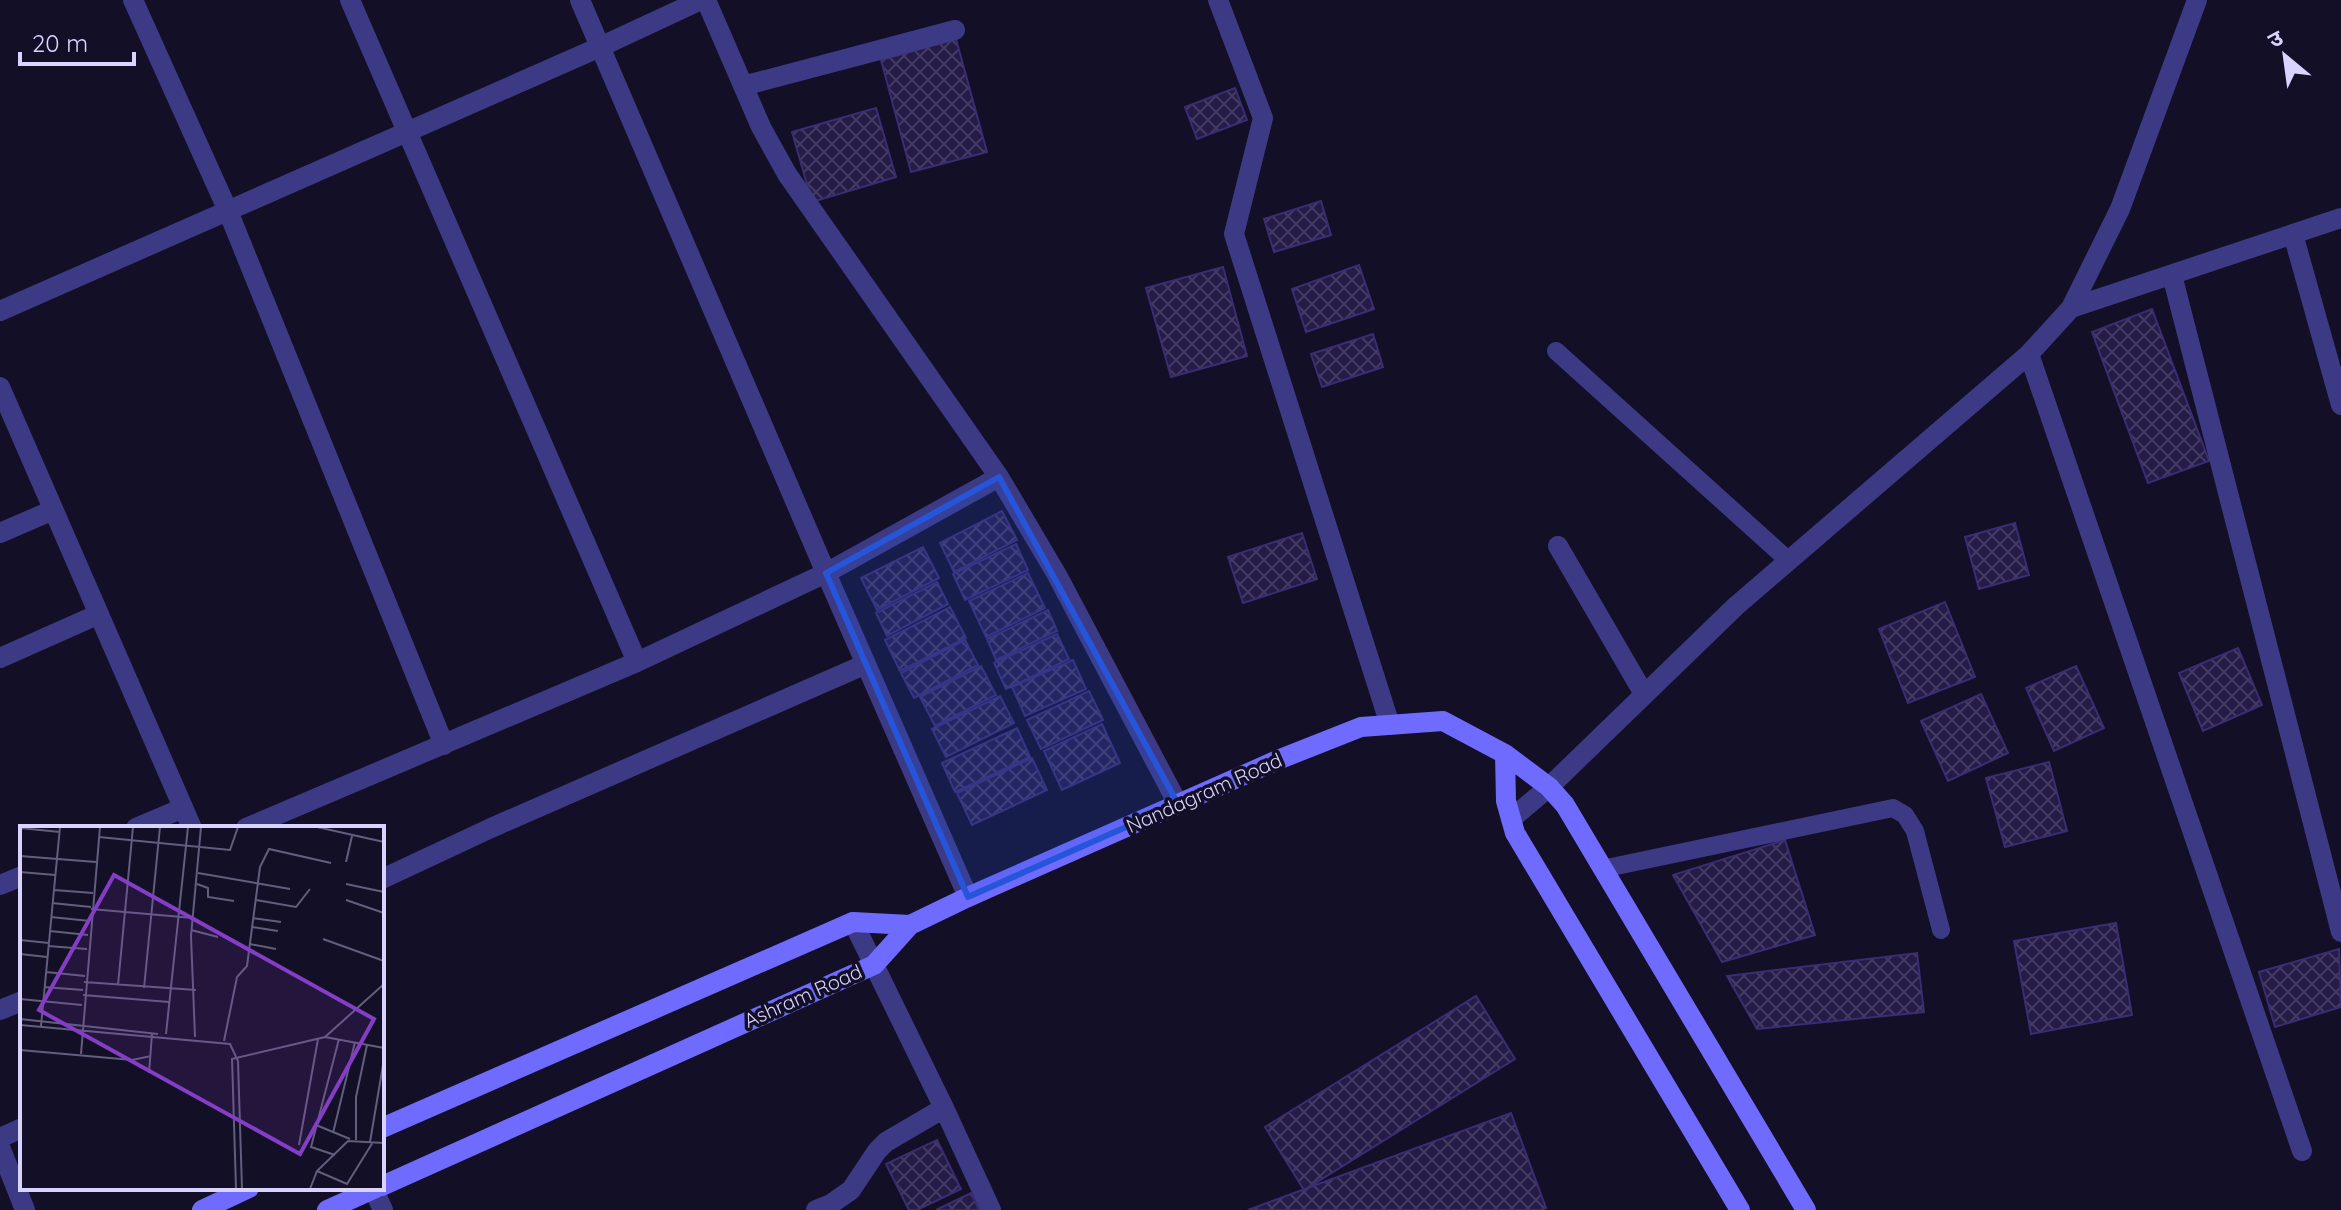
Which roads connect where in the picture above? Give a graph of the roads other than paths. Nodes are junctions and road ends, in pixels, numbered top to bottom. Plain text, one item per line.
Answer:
1 (133, 0) edge
2 (350, 0) edge
3 (580, 0) edge
4 (704, 0) edge
5 (1218, 0) edge
6 (2197, 0) edge
7 (955, 30) dead end
8 (600, 47) junction
9 (743, 86) junction
10 (408, 132) junction
11 (228, 211) junction
12 (2341, 218) edge
13 (2293, 234) junction
14 (2172, 275) junction
15 (2071, 308) junction
16 (0, 311) edge
17 (1556, 351) dead end
18 (2029, 354) junction
19 (0, 387) edge
20 (2341, 405) edge
21 (4, 408) edge
22 (999, 477) junction
23 (53, 510) junction
24 (0, 533) edge
25 (1558, 546) dead end
26 (1789, 561) junction
27 (826, 573) junction
28 (99, 614) junction
29 (0, 658) edge
30 (637, 662) junction
31 (866, 664) junction
32 (1644, 694) junction
33 (1390, 725) junction
34 (444, 745) junction
35 (1505, 754) junction
36 (1549, 787) junction
37 (1178, 804) junction
38 (183, 808) junction
39 (1511, 819) junction
40 (141, 826) edge
41 (191, 826) edge
42 (251, 826) edge
43 (1602, 869) junction
44 (20, 877) edge
45 (384, 878) edge
46 (0, 885) edge
47 (968, 897) junction
48 (853, 922) junction
49 (910, 925) junction
50 (1941, 930) dead end
51 (2341, 932) edge
52 (874, 965) junction
53 (20, 1002) edge
54 (0, 1010) edge
55 (944, 1108) junction
56 (384, 1127) edge
57 (20, 1129) edge
58 (0, 1138) edge
59 (0, 1147) edge
60 (2302, 1151) dead end
61 (384, 1184) edge
62 (245, 1190) edge
63 (372, 1190) edge
64 (377, 1190) edge
65 (25, 1210) edge
66 (202, 1210) edge
67 (327, 1210) edge
68 (383, 1210) edge
69 (816, 1210) edge
70 (991, 1210) edge
71 (1740, 1210) edge
72 (1806, 1210) edge

1 - 11 street
2 - 10 street
3 - 8 street
4 - 8 street
4 - 9 street
5 - 33 street
6 - 15 street
7 - 9 street
8 - 10 street
8 - 27 street
9 - 22 street
10 - 11 street
10 - 30 street
11 - 16 street
11 - 34 street
12 - 13 street
13 - 14 street
13 - 20 street
14 - 15 street
14 - 51 street
15 - 18 street
17 - 26 lane
18 - 26 street
18 - 60 street
19 - 21 street
21 - 23 street
22 - 27 street
22 - 37 street
23 - 24 street
23 - 28 street
25 - 32 street
26 - 32 street
27 - 30 street
27 - 31 street
28 - 29 street
28 - 38 street
30 - 34 street
31 - 45 street
31 - 47 street
32 - 36 street
33 - 35 street, Nandagram Road
33 - 37 street, Nandagram Road
34 - 42 street
35 - 36 street, Nandagram Road
35 - 39 street
36 - 39 street
36 - 43 street, Nandagram Road
37 - 47 street, Nandagram Road
38 - 40 street
38 - 41 street
39 - 71 street
43 - 50 lane
43 - 72 street, Nandagram Road
44 - 46 street
47 - 49 street, Nandagram Road
48 - 49 street
48 - 52 street
48 - 56 street
49 - 52 street, Ashram Road
52 - 55 street
52 - 61 street, Ashram Road
53 - 54 street
55 - 69 street
55 - 70 street
57 - 58 street
59 - 65 street
62 - 66 street
63 - 67 street, Ashram Road
64 - 68 street

